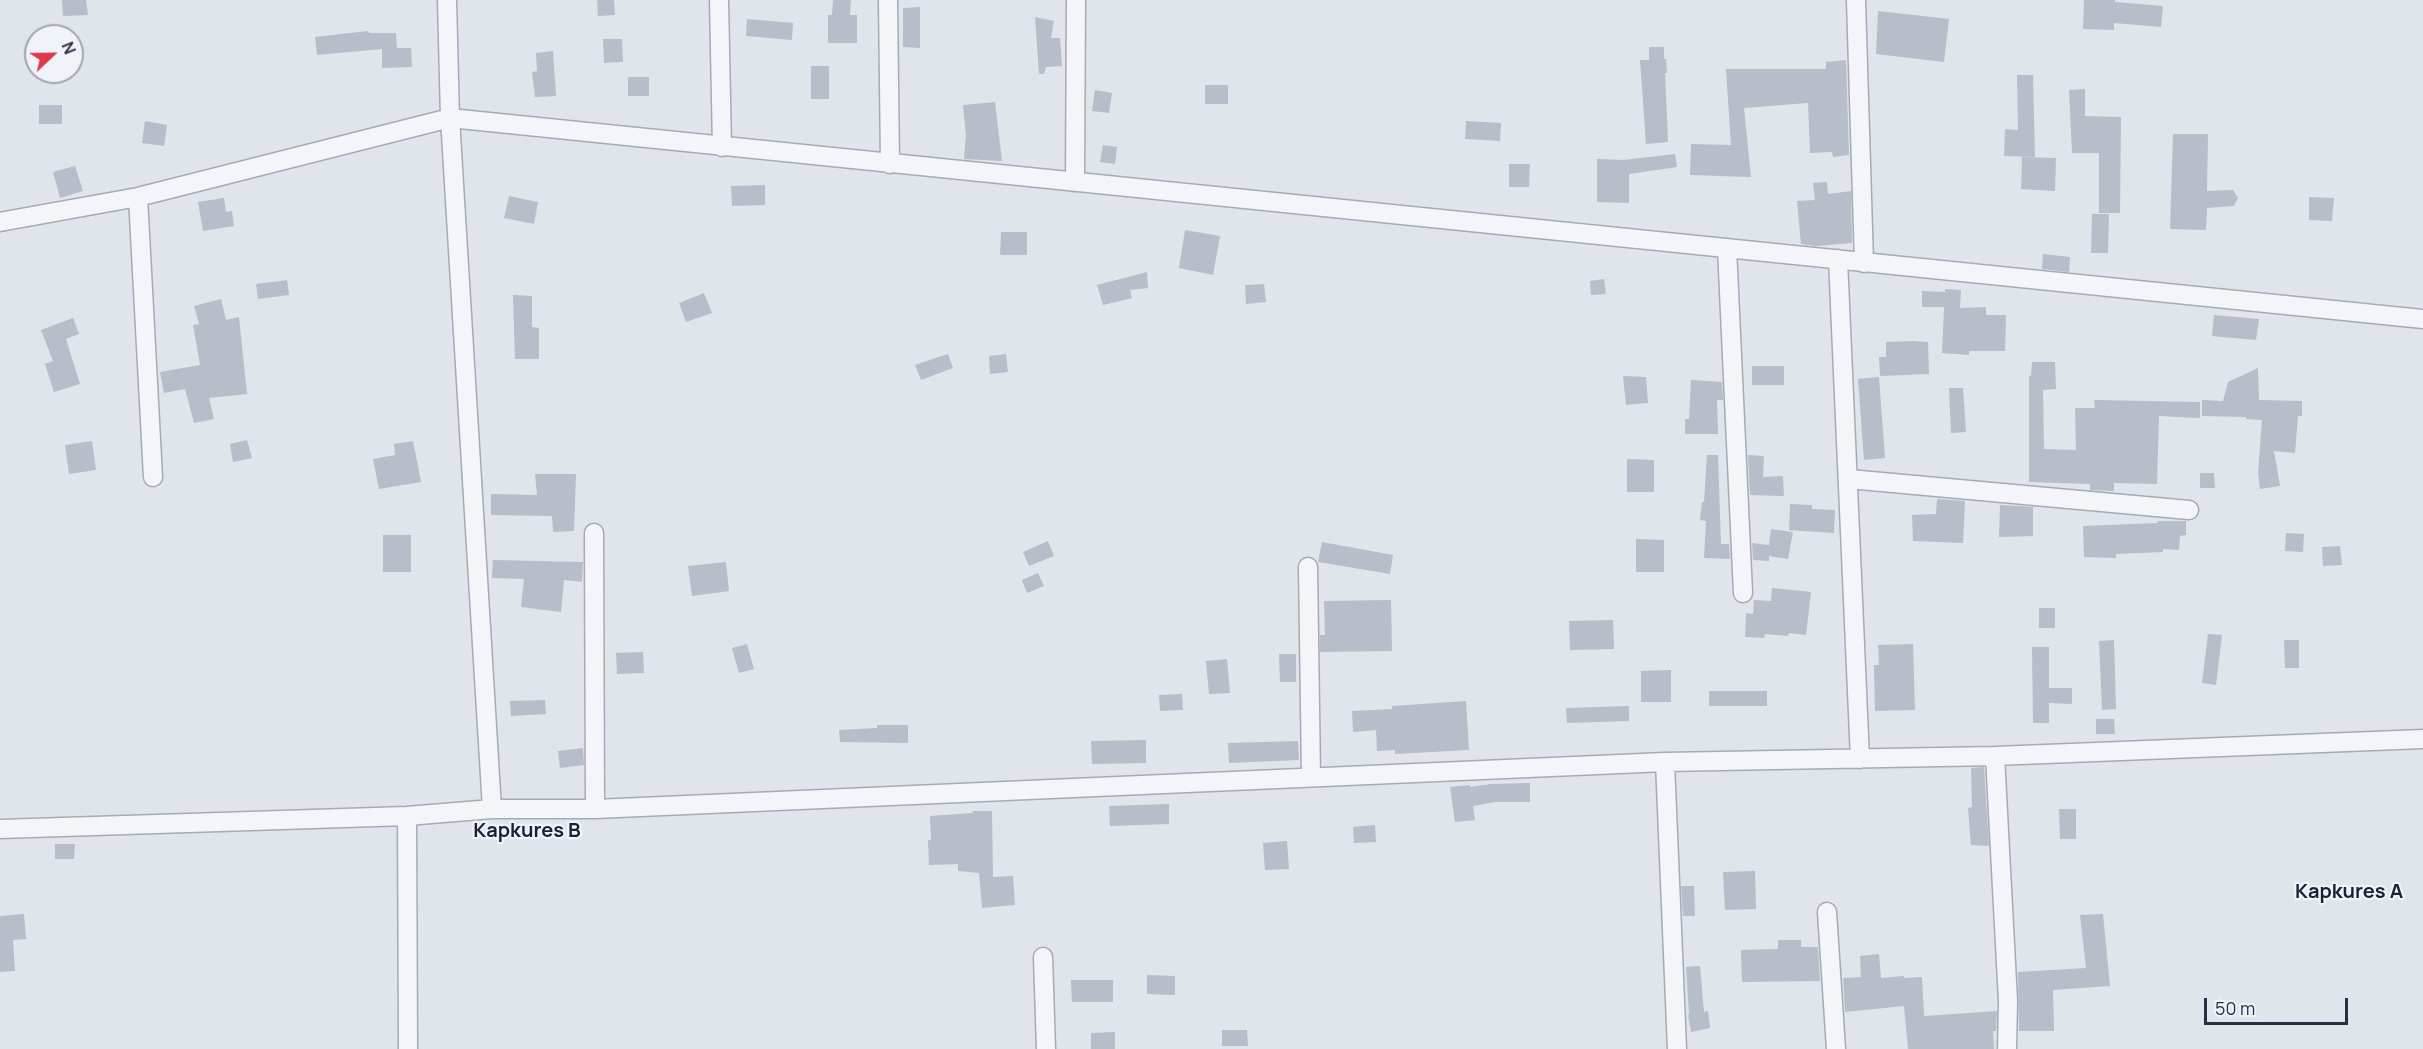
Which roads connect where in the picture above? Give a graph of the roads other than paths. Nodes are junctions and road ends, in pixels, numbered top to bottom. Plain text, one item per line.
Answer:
1 (447, 0) edge
2 (719, 0) edge
3 (888, 0) edge
4 (1076, 0) edge
5 (1856, 0) edge
6 (450, 118) junction
7 (722, 147) junction
8 (890, 164) junction
9 (1074, 182) junction
10 (138, 197) junction
11 (0, 222) edge
12 (1727, 248) junction
13 (1838, 259) junction
14 (1864, 264) junction
15 (2423, 319) edge
16 (153, 477) dead end
17 (1849, 478) junction
18 (2189, 510) dead end
19 (594, 532) dead end
20 (1308, 567) dead end
21 (1743, 593) dead end
22 (2423, 739) edge
23 (1995, 756) junction
24 (1860, 759) junction
25 (1665, 762) junction
26 (1311, 777) junction
27 (595, 808) junction
28 (492, 809) junction
29 (407, 816) junction
30 (0, 829) edge
31 (1827, 912) dead end
32 (1043, 957) dead end
33 (408, 1049) edge
34 (1046, 1049) edge
35 (1677, 1049) edge
36 (1836, 1049) edge
37 (2007, 1049) edge

1 - 6 street
2 - 7 street
3 - 8 street
4 - 9 street
5 - 14 street
6 - 7 street
6 - 10 street
6 - 28 street
7 - 8 street
8 - 9 street
9 - 12 street
10 - 11 street
10 - 16 street
12 - 13 street
12 - 21 street
13 - 14 street
13 - 17 street
14 - 15 street
17 - 18 street
17 - 24 street
19 - 27 street
20 - 26 street
22 - 23 street
23 - 24 street
23 - 37 street
24 - 25 street
25 - 26 street
25 - 35 street
26 - 27 street
27 - 28 street
28 - 29 street
29 - 30 street
29 - 33 street
31 - 36 street
32 - 34 street

